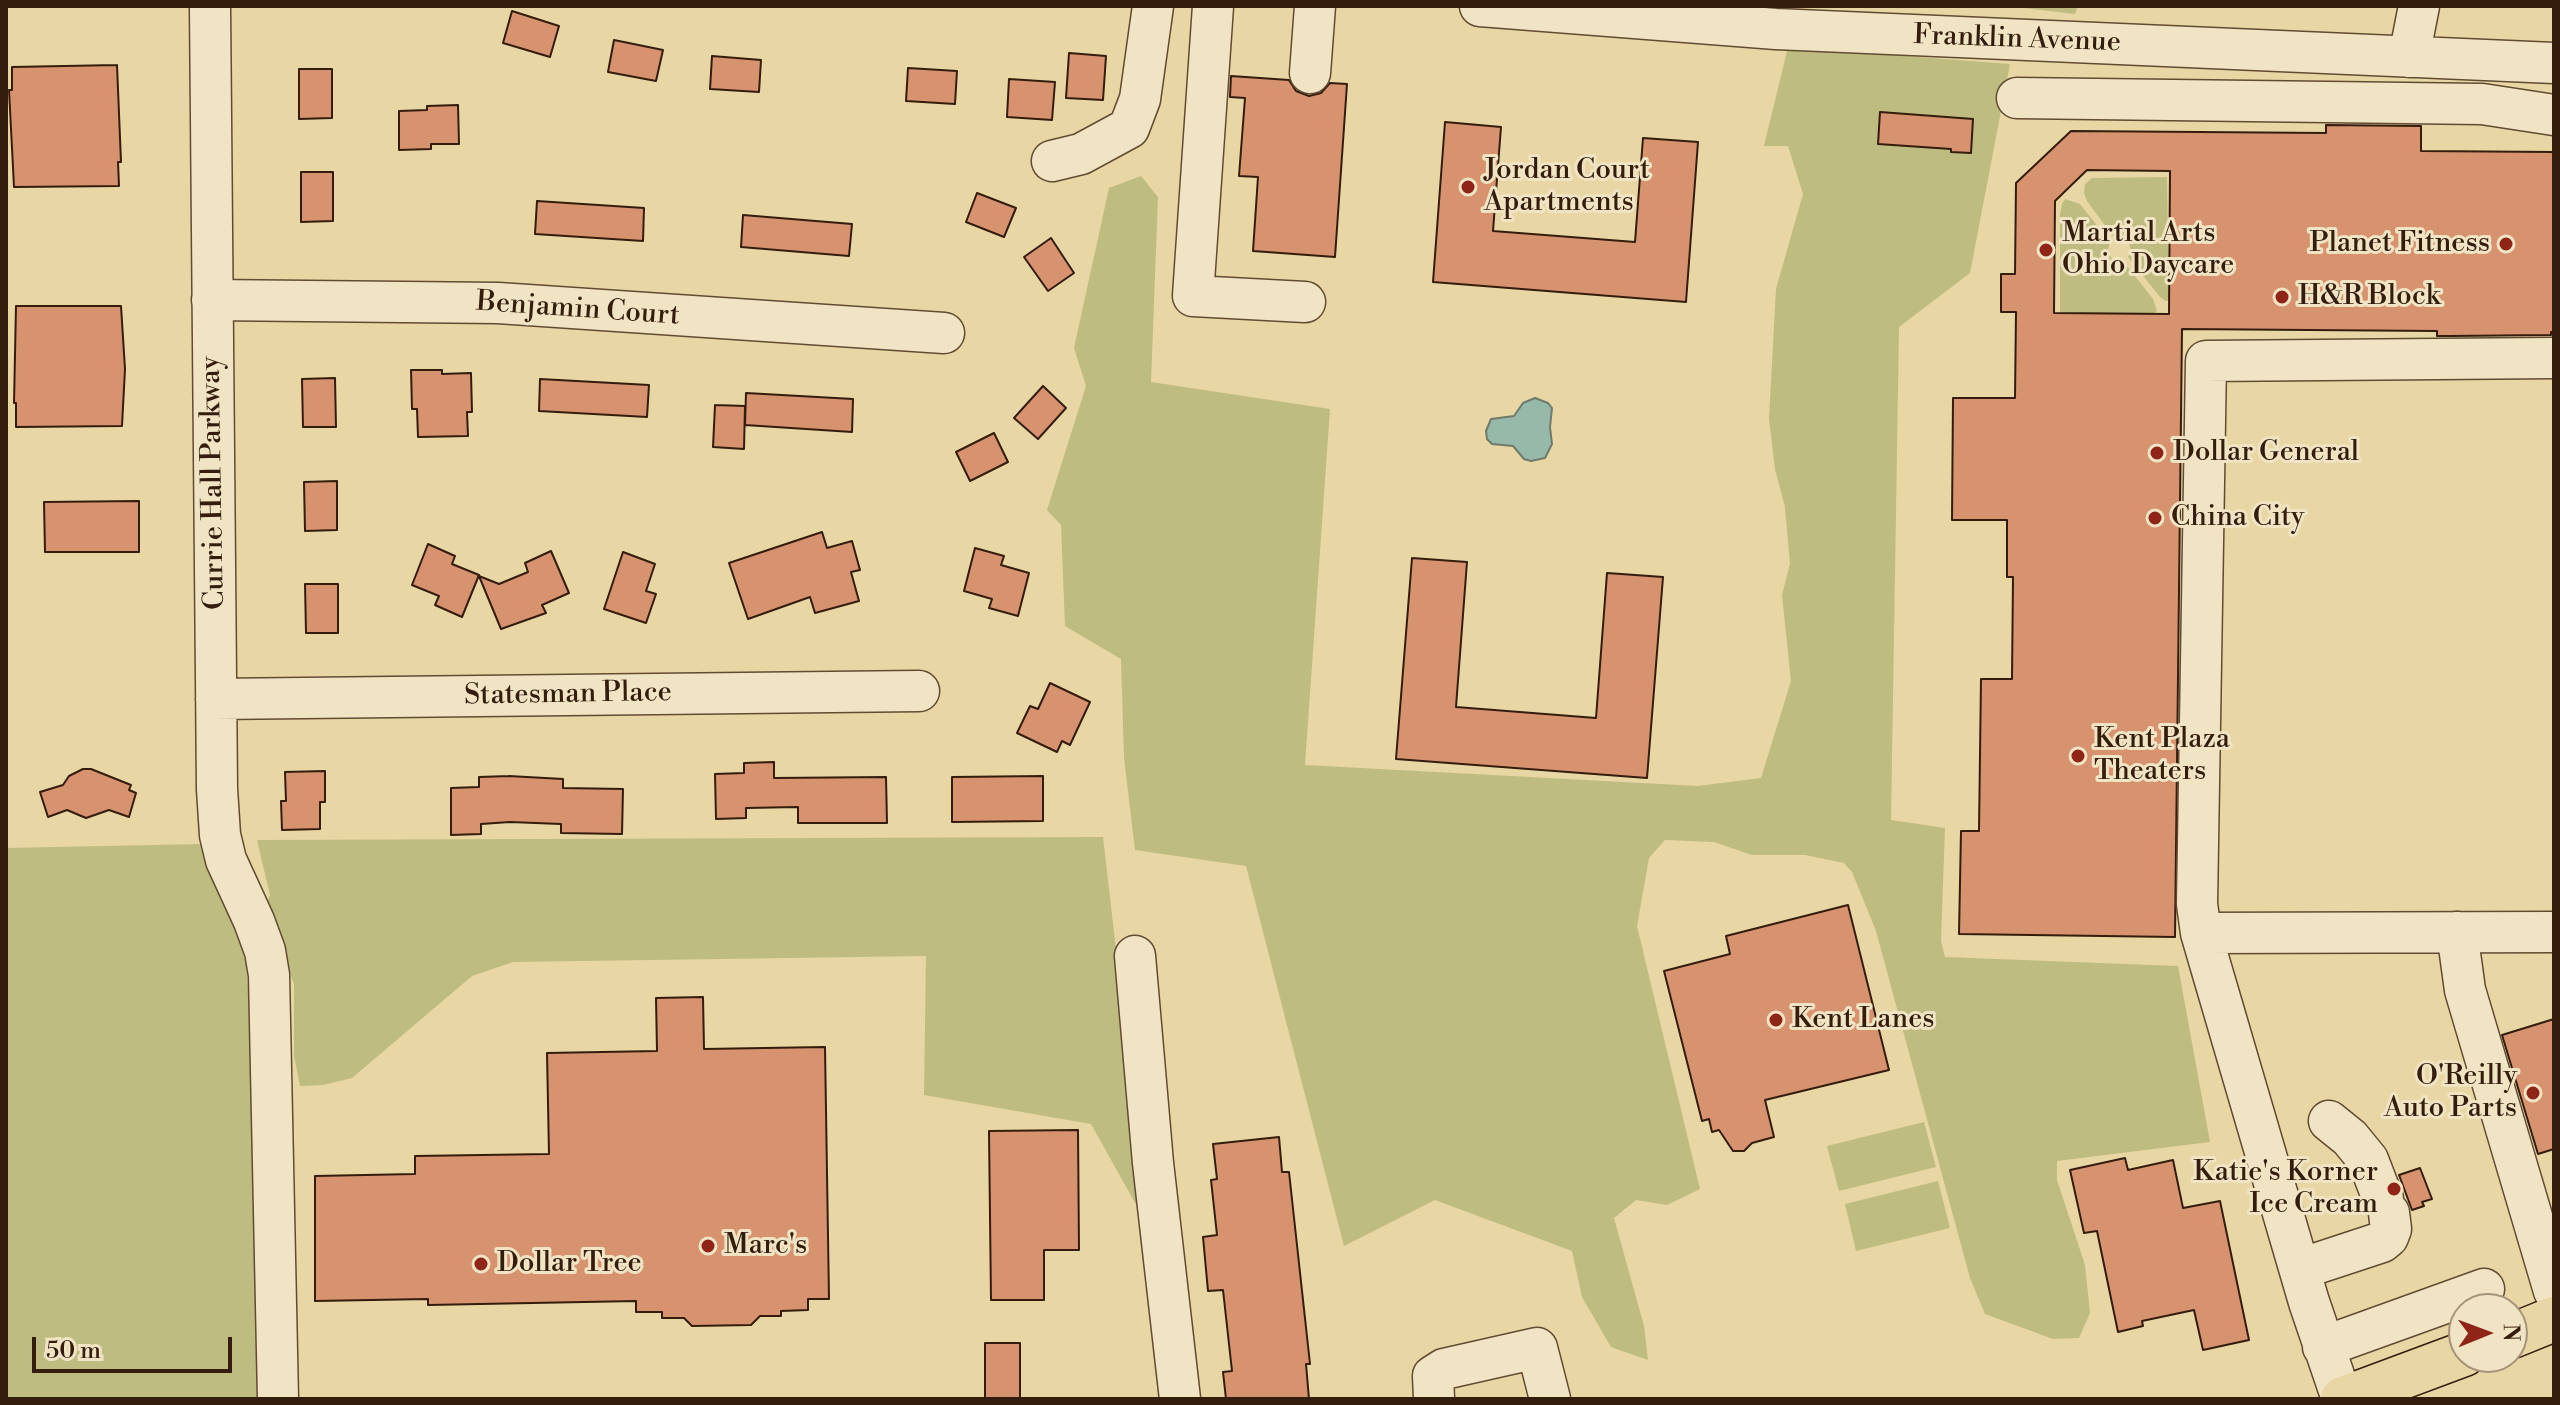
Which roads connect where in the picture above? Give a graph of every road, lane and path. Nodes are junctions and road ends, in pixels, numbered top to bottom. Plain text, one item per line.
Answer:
1 (210, 6) edge
2 (1153, 6) edge
3 (1213, 6) edge
4 (1315, 6) edge
5 (1480, 6) edge
6 (2419, 6) edge
7 (2409, 57) junction
8 (2554, 63) edge
9 (1310, 73) dead end
10 (2017, 98) dead end
11 (2554, 115) edge
12 (1052, 161) dead end
13 (212, 300) junction
14 (1305, 302) dead end
15 (944, 333) dead end
16 (2554, 358) edge
17 (919, 691) dead end
18 (216, 699) junction
19 (2457, 932) junction
20 (2554, 932) edge
21 (2201, 933) junction
22 (1135, 956) dead end
23 (2329, 1121) dead end
24 (2542, 1204) edge
25 (2300, 1269) junction
26 (2484, 1289) dead end
27 (2554, 1291) edge
28 (2554, 1319) edge
29 (2528, 1330) edge
30 (2323, 1347) junction
31 (2448, 1360) edge
32 (278, 1399) edge
33 (1180, 1399) edge
34 (1434, 1399) edge
35 (1550, 1399) edge
36 (2343, 1399) edge

1 - 13 street, Currie Hall Parkway
2 - 12 street
3 - 14 street
4 - 9 street
5 - 7 street, Franklin Avenue
6 - 7 street
7 - 8 street, Franklin Avenue
10 - 11 street
13 - 15 street, Benjamin Court
13 - 18 street, Currie Hall Parkway
16 - 21 street
17 - 18 street, Statesman Place
18 - 32 street, Currie Hall Parkway
19 - 20 street
19 - 21 street
19 - 24 street
21 - 25 street
22 - 33 street
23 - 25 street
24 - 27 street
25 - 30 street
26 - 30 street
28 - 29 main road
30 - 36 street
31 - 36 main road
34 - 35 street

